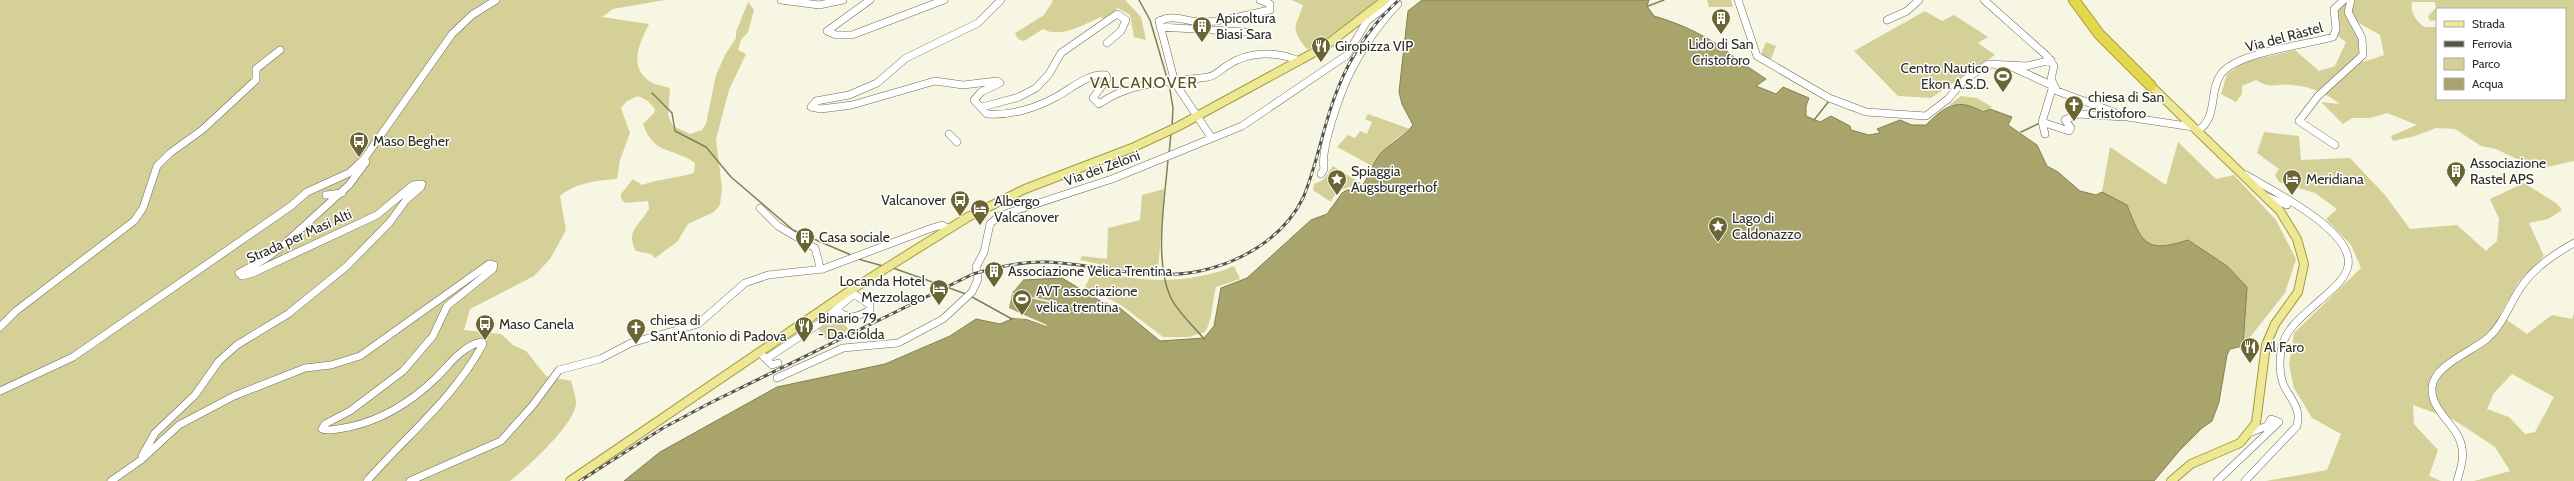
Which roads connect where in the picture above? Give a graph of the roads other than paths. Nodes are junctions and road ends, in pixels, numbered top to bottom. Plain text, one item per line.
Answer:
1 (496, 0) edge
2 (781, 0) edge
3 (843, 0) edge
4 (870, 0) edge
5 (944, 0) edge
6 (1001, 0) edge
7 (1260, 0) edge
8 (1385, 0) edge
9 (1738, 0) edge
10 (1919, 0) edge
11 (1984, 0) edge
12 (2074, 0) edge
13 (2344, 0) edge
14 (2351, 0) edge
15 (1366, 19) junction
16 (1887, 20) dead end
17 (1160, 27) junction
18 (1245, 32) dead end
19 (1107, 43) dead end
20 (280, 50) dead end
21 (2051, 60) junction
22 (1299, 61) junction
23 (2010, 66) junction
24 (1170, 78) junction
25 (2053, 86) junction
26 (2151, 86) joint
27 (982, 107) junction
28 (2124, 116) junction
29 (1197, 117) junction
30 (2044, 119) junction
31 (2195, 129) junction
32 (950, 134) dead end
33 (2045, 134) dead end
34 (1211, 137) junction
35 (957, 142) dead end
36 (2335, 144) dead end
37 (364, 159) junction
38 (2239, 171) junction
39 (1321, 174) dead end
40 (2275, 193) junction
41 (342, 194) junction
42 (2264, 195) junction
43 (326, 196) dead end
44 (994, 204) junction
45 (760, 208) dead end
46 (2293, 208) junction
47 (999, 216) junction
48 (2285, 218) junction
49 (2316, 219) junction
50 (950, 229) junction
51 (2574, 243) edge
52 (823, 269) junction
53 (853, 292) junction
54 (836, 310) junction
55 (0, 327) edge
56 (758, 352) junction
57 (766, 359) junction
58 (778, 363) dead end
59 (777, 378) dead end
60 (0, 391) edge
61 (2250, 433) junction
62 (141, 460) junction
63 (111, 481) edge
64 (367, 481) edge
65 (410, 481) edge
66 (570, 481) edge
67 (2171, 481) edge
68 (2217, 481) edge
69 (2245, 481) edge
70 (2457, 481) edge

1 - 37 street
2 - 3 street
4 - 5 street
6 - 27 street
7 - 17 street
8 - 15 main road
9 - 23 street
10 - 16 street
11 - 21 street
12 - 26 highway
13 - 31 street, Via del Ràstel
14 - 36 street
15 - 22 main road
15 - 34 street, Via dei Zeloni
15 - 39 street
17 - 18 street
17 - 24 street
19 - 27 street
20 - 55 street
21 - 23 street
21 - 25 street
22 - 24 street
22 - 29 main road
23 - 25 street
24 - 27 street
24 - 29 street
25 - 28 street
25 - 30 street
26 - 31 main road
28 - 30 street
28 - 31 street
29 - 34 street
29 - 44 main road
30 - 33 street
31 - 38 main road
32 - 35 street
34 - 47 street, Via dei Zeloni
37 - 41 street, Strada per Masi Alti
37 - 60 street, Strada per Masi Alti
38 - 40 street
38 - 42 main road
40 - 42 street
40 - 49 street
41 - 43 street
41 - 62 street, Strada per Masi Alti
42 - 46 street
42 - 48 main road
44 - 47 street
44 - 50 main road
45 - 52 street
46 - 48 street
46 - 49 street
47 - 59 street
48 - 61 main road
49 - 69 street
50 - 52 street
50 - 53 main road
51 - 70 street
52 - 65 street
53 - 54 street
53 - 54 street
53 - 56 main road
54 - 57 street
56 - 57 street
56 - 66 main road
57 - 58 street
61 - 67 main road
61 - 68 street
62 - 63 street
62 - 64 street

